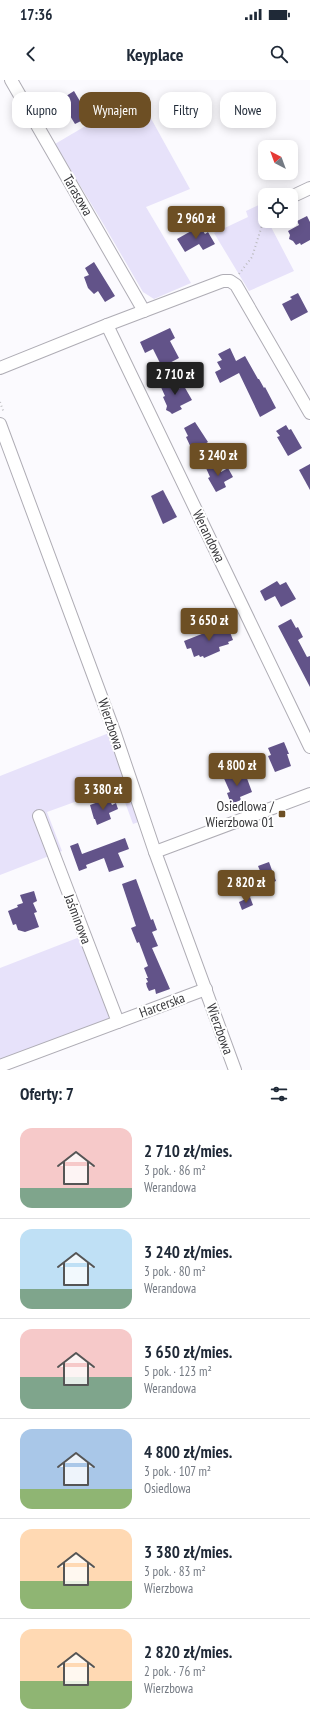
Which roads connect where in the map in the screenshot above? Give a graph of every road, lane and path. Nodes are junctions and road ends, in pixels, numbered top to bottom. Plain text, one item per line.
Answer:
1 (11, 80) edge
2 (310, 188) edge
3 (298, 193) edge
4 (261, 228) edge
5 (233, 283) junction
6 (144, 311) junction
7 (107, 325) junction
8 (0, 368) edge
9 (310, 413) edge
10 (0, 424) edge
11 (310, 747) edge
12 (310, 794) edge
13 (39, 816) dead end
14 (155, 852) junction
15 (206, 989) junction
16 (118, 1022) junction
17 (0, 1066) edge
18 (235, 1070) edge

1 - 6 street, Tarasowa
2 - 3 street
4 - 5 path
5 - 6 street
5 - 9 street
6 - 7 street
7 - 8 street
7 - 11 street, Werandowa
10 - 14 street, Wierzbowa
12 - 14 street
13 - 16 street, Jaśminowa
14 - 15 street, Wierzbowa
15 - 16 street, Harcerska
15 - 18 street, Wierzbowa
16 - 17 street, Harcerska

